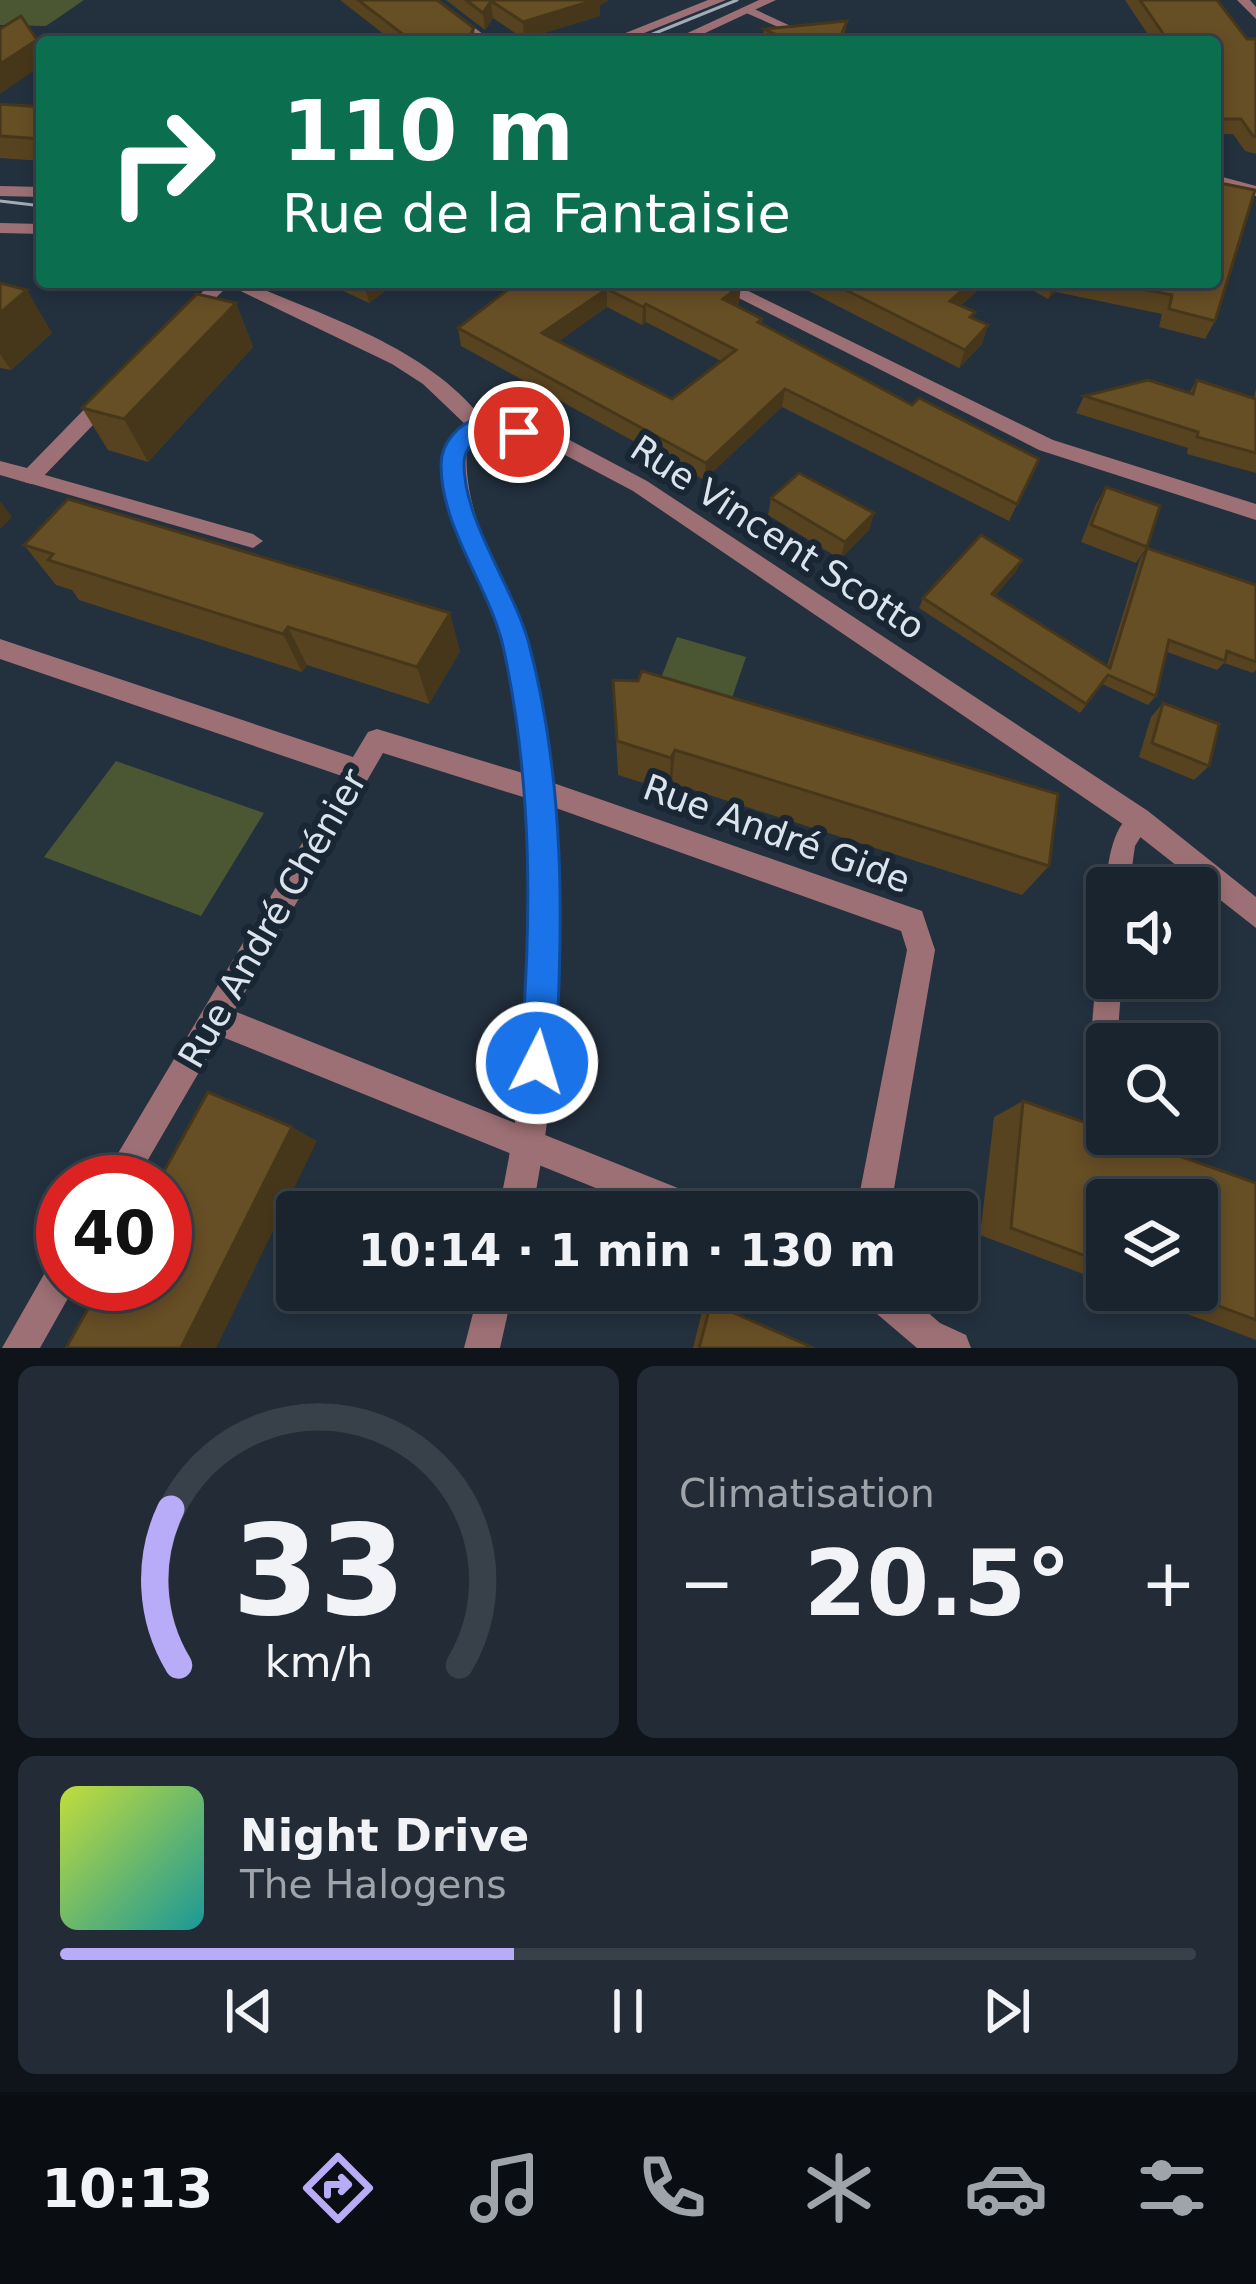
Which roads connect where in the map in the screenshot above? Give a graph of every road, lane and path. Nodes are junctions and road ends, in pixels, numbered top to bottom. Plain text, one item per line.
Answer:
1 (431, 0) edge
2 (720, 0) edge
3 (770, 0) edge
4 (1244, 0) edge
5 (748, 10) junction
6 (1256, 15) edge
7 (789, 28) edge
8 (478, 36) edge
9 (626, 36) edge
10 (689, 36) edge
11 (1221, 182) edge
12 (0, 190) edge
13 (1256, 191) edge
14 (36, 192) edge
15 (0, 228) edge
16 (36, 230) edge
17 (220, 288) edge
18 (240, 288) edge
19 (728, 288) edge
20 (166, 338) edge
21 (120, 386) edge
22 (478, 426) junction
23 (0, 468) edge
24 (31, 477) junction
25 (1256, 512) edge
26 (253, 541) dead end
27 (0, 649) edge
28 (359, 770) junction
29 (539, 790) junction
30 (1139, 820) junction
31 (1120, 867) edge
32 (1256, 914) edge
33 (213, 1018) junction
34 (531, 1147) junction
35 (133, 1155) edge
36 (520, 1191) edge
37 (643, 1191) edge
38 (877, 1191) edge
39 (42, 1311) edge
40 (491, 1311) edge
41 (900, 1311) edge
42 (20, 1348) edge
43 (482, 1348) edge
44 (953, 1348) edge

1 - 8 street
2 - 9 street
3 - 5 street
4 - 6 street
5 - 7 lane
5 - 10 street
11 - 13 street
12 - 14 street
15 - 16 street
17 - 20 street
18 - 22 street
19 - 25 street
21 - 24 street
22 - 29 street
22 - 30 street, Rue Vincent Scotto
23 - 24 street
24 - 26 lane
27 - 28 street
28 - 29 street, Rue André Chénier
28 - 33 street, Rue André Chénier
29 - 34 street
29 - 38 street, Rue André Gide
30 - 31 lane
30 - 32 street, Rue Vincent Scotto
33 - 34 street
33 - 35 street, Rue André Chénier
34 - 36 street
34 - 37 street
39 - 42 street
40 - 43 street
41 - 44 street

